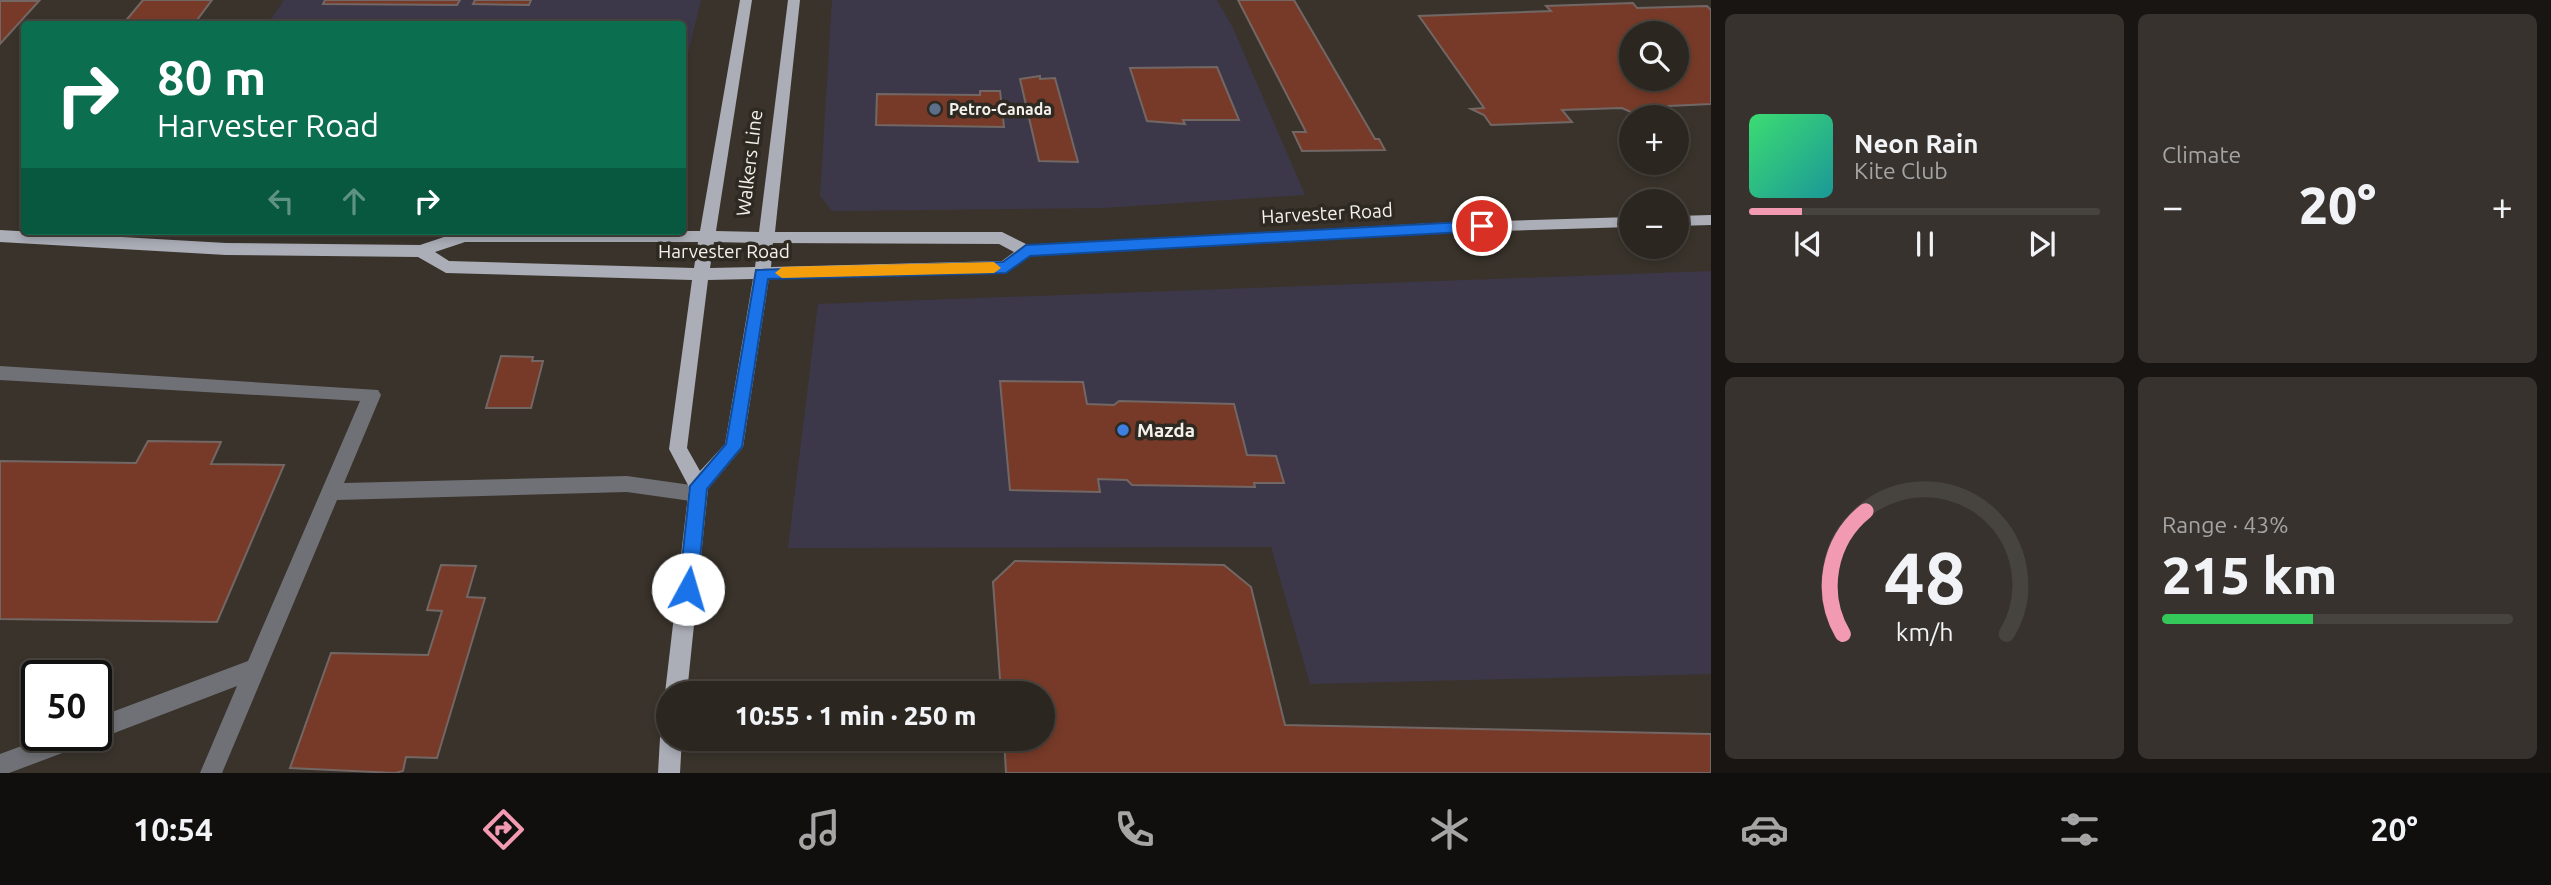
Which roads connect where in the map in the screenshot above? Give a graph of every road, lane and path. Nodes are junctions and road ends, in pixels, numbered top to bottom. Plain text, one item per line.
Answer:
1 (746, 0) edge
2 (794, 0) edge
3 (1711, 220) edge
4 (1689, 221) edge
5 (1619, 222) edge
6 (0, 236) edge
7 (709, 238) junction
8 (765, 239) junction
9 (421, 251) junction
10 (1026, 251) junction
11 (762, 273) junction
12 (701, 274) junction
13 (0, 373) edge
14 (699, 490) junction
15 (330, 492) junction
16 (255, 669) junction
17 (677, 681) edge
18 (112, 723) edge
19 (37, 751) edge
20 (669, 751) edge
21 (0, 765) edge
22 (667, 772) edge
23 (211, 773) edge

1 - 7 main road, Walkers Line
2 - 8 main road, Walkers Line
3 - 4 main road
5 - 10 main road, Harvester Road
6 - 9 main road, Harvester Road
7 - 8 main road, Harvester Road
7 - 9 main road, Harvester Road
7 - 12 main road, Walkers Line
8 - 10 main road, Harvester Road
8 - 11 main road, Walkers Line
9 - 12 main road, Harvester Road
10 - 11 main road, Harvester Road
11 - 12 main road, Harvester Road
11 - 14 main road, Walkers Line
12 - 14 main road, Walkers Line
13 - 15 lane
14 - 15 lane
14 - 17 main road
15 - 16 lane
16 - 18 lane
16 - 23 lane
19 - 21 lane
20 - 22 main road

